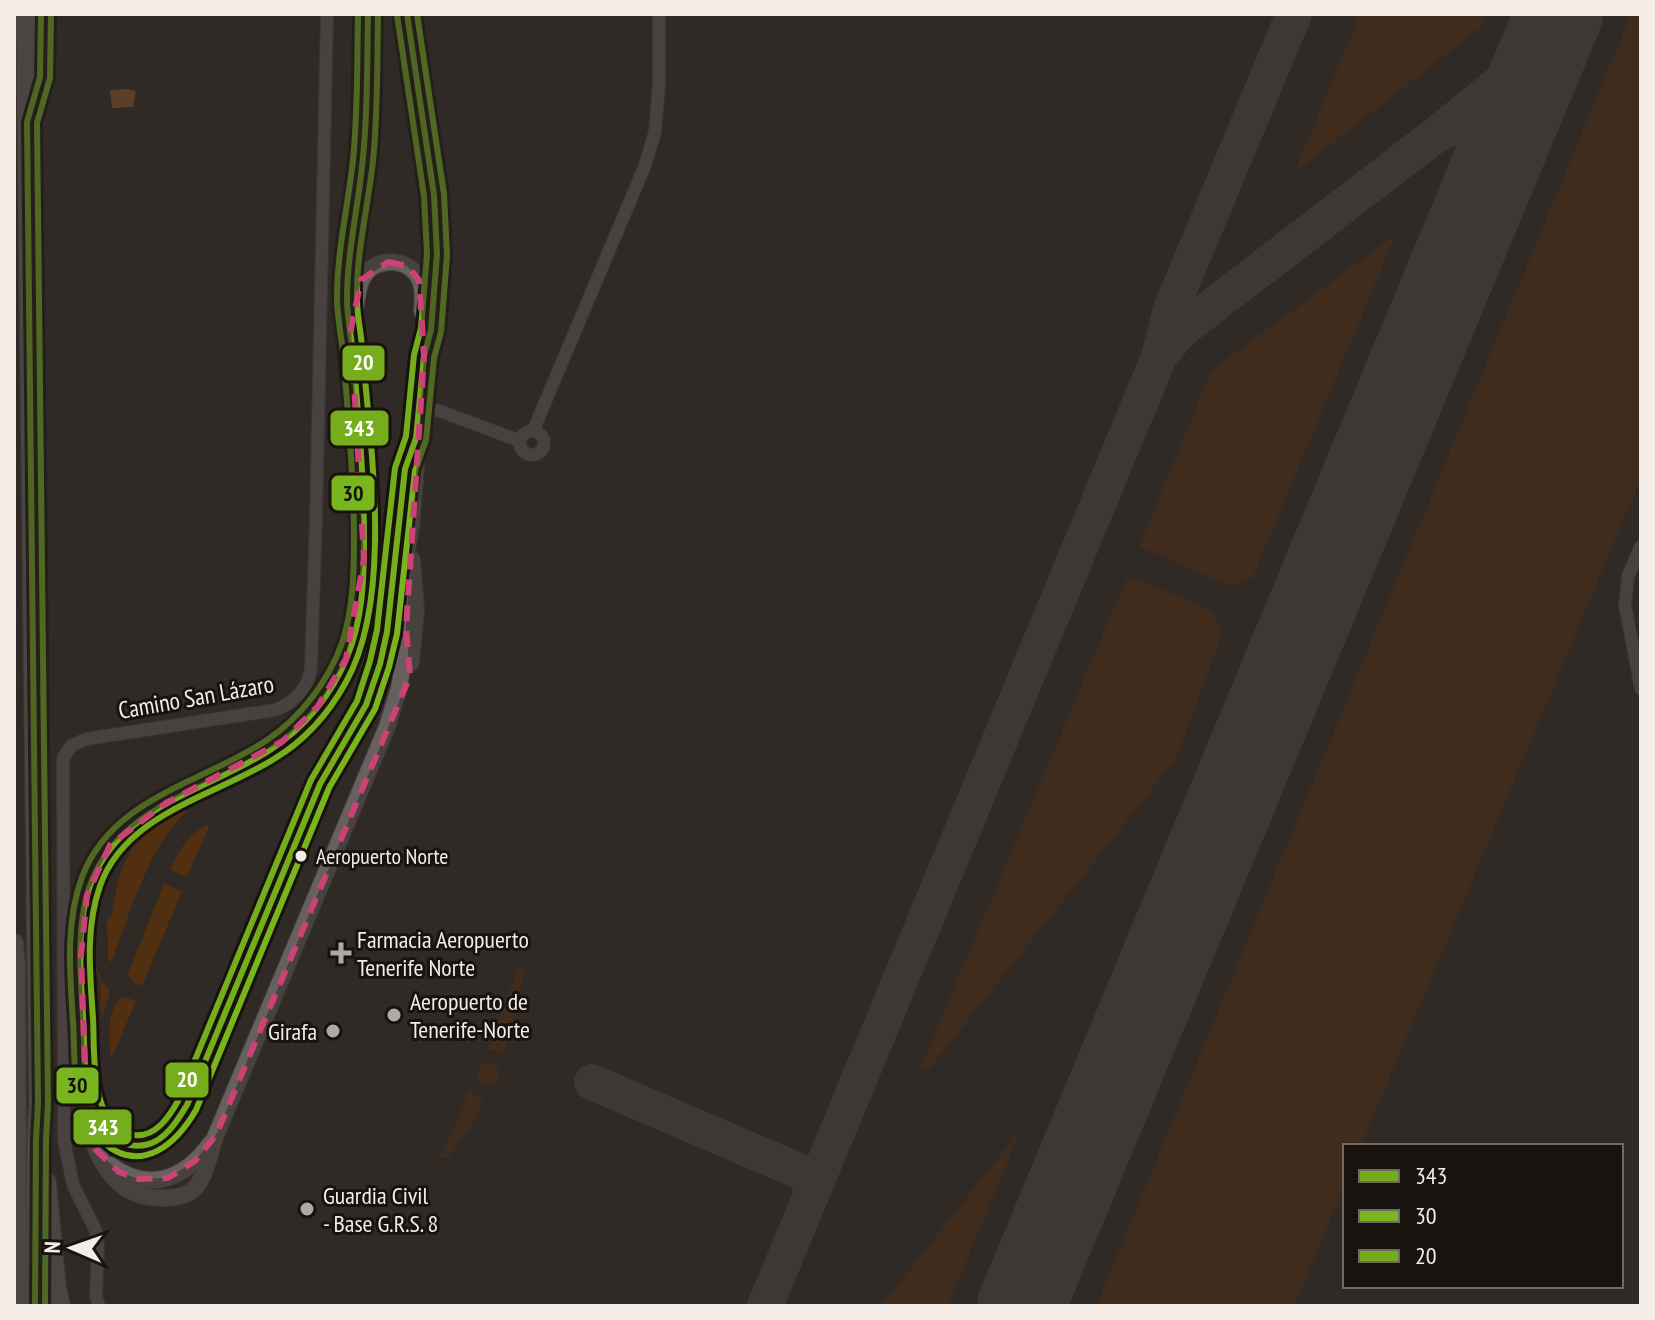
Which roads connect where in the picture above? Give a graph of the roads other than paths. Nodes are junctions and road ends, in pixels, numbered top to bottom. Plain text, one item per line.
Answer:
1 (25, 14) edge
2 (41, 14) edge
3 (327, 14) edge
4 (368, 14) edge
5 (407, 14) edge
6 (659, 14) edge
7 (27, 122) junction
8 (351, 329) junction
9 (424, 356) junction
10 (419, 409) junction
11 (533, 431) junction
12 (520, 441) junction
13 (411, 528) junction
14 (1641, 546) edge
15 (1641, 689) edge
16 (383, 735) junction
17 (14, 943) edge
18 (38, 1103) junction
19 (215, 1138) junction
20 (95, 1149) junction
21 (96, 1303) edge
22 (18, 1306) edge
23 (35, 1306) edge
24 (61, 1306) edge

1 - 7 highway
2 - 7 highway
3 - 21 street, Camino San Lázaro
4 - 8 main road
5 - 9 main road
6 - 11 street
7 - 18 highway
8 - 9 main road
8 - 20 main road
9 - 10 main road
10 - 12 street
10 - 13 main road
11 - 12 street
11 - 12 street
13 - 16 main road
13 - 16 main road
14 - 15 street
16 - 19 main road
17 - 22 highway
18 - 23 highway
18 - 24 highway
19 - 20 main road
19 - 20 main road

